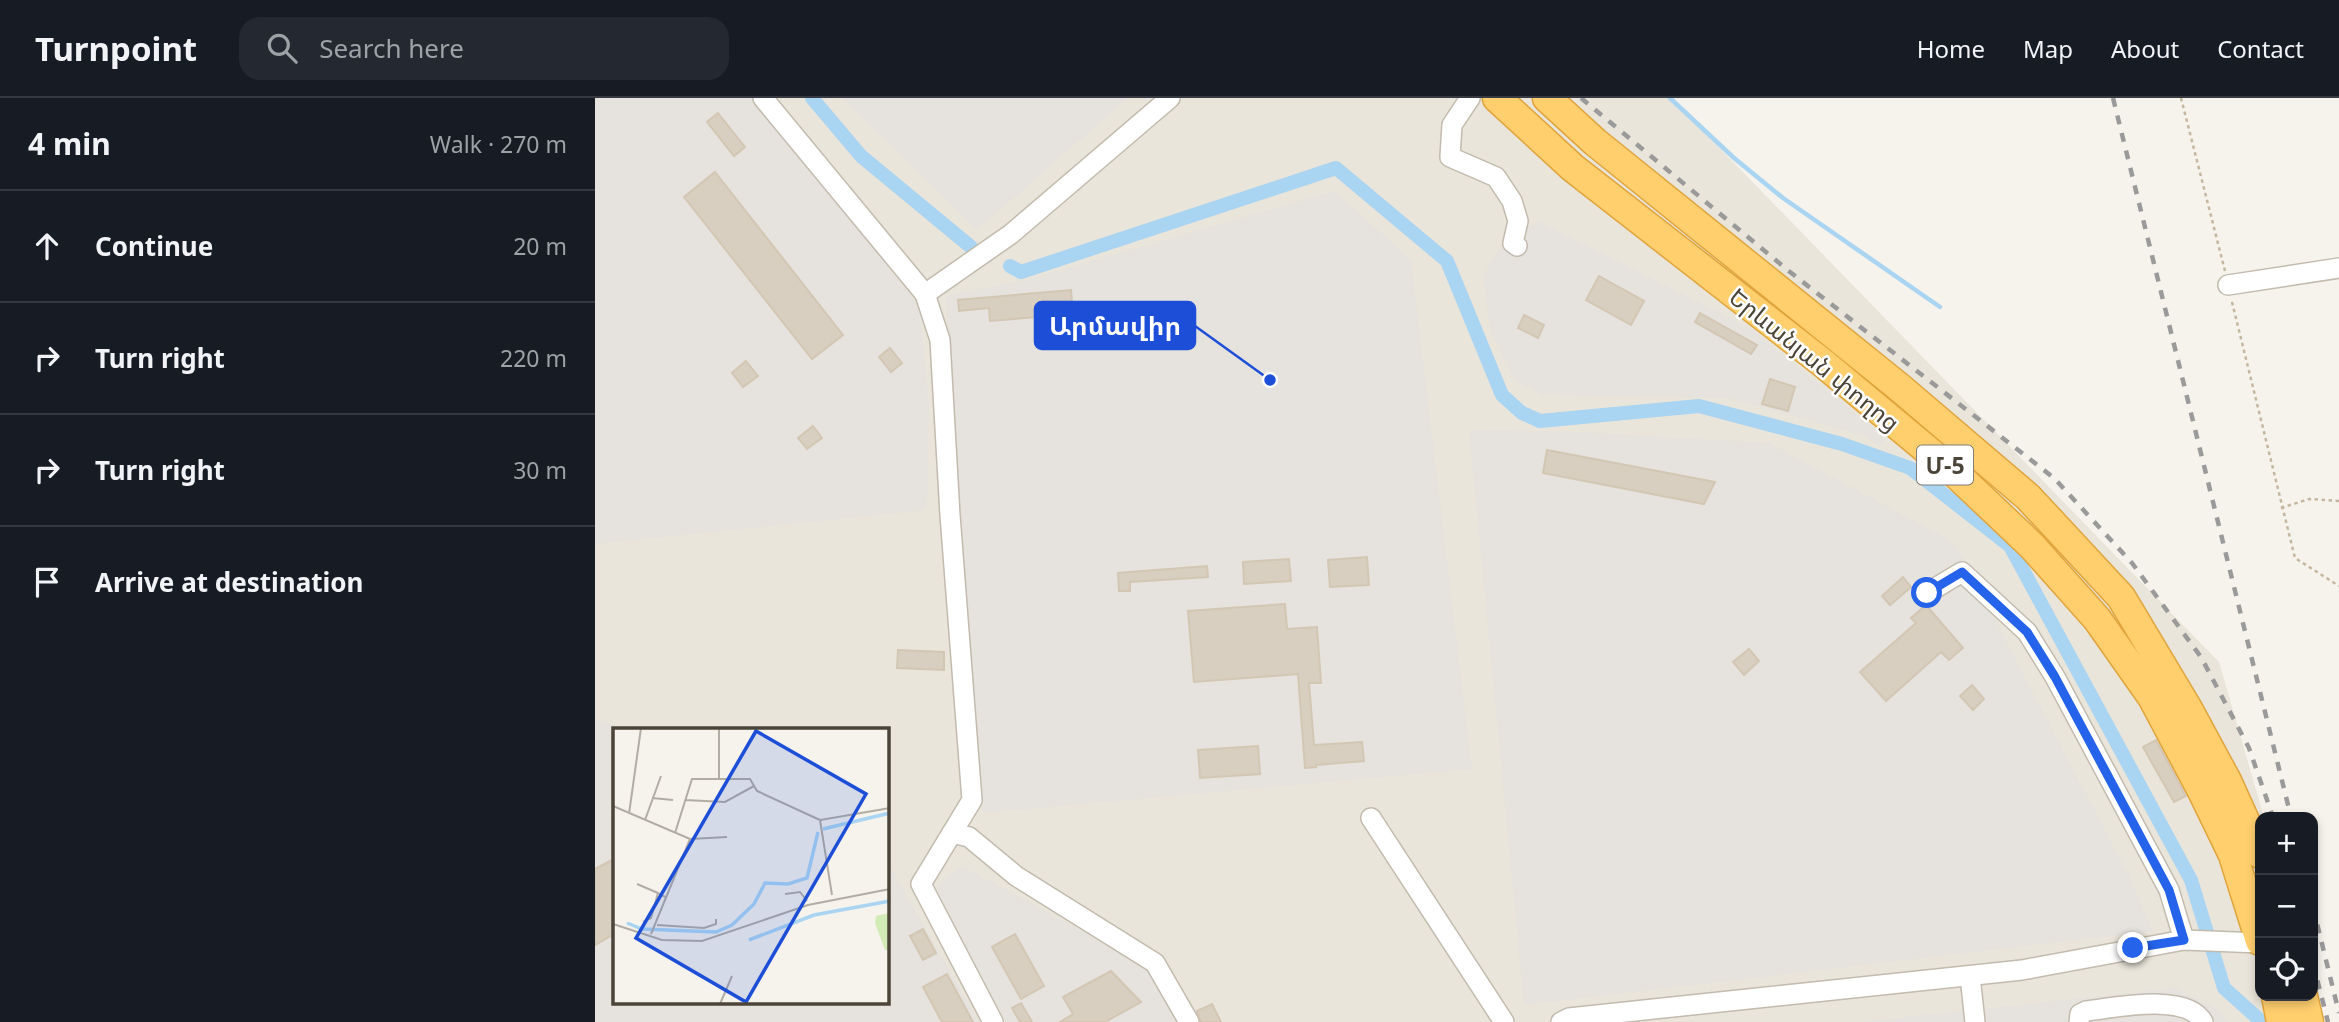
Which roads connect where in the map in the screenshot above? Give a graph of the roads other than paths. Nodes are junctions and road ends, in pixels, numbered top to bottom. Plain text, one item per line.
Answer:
1 (763, 98) edge
2 (1170, 98) edge
3 (1470, 98) edge
4 (1497, 98) edge
5 (1547, 98) edge
6 (1517, 246) dead end
7 (2339, 268) edge
8 (2228, 285) road end
9 (925, 294) junction
10 (1927, 593) dead end
11 (1371, 818) dead end
12 (952, 833) junction
13 (2255, 843) edge
14 (2259, 938) edge
15 (2190, 940) junction
16 (2255, 942) edge
17 (1970, 976) junction
18 (2277, 1001) edge
19 (2304, 1001) edge
20 (993, 1022) edge
21 (1189, 1022) edge
22 (1504, 1022) edge
23 (1561, 1022) edge
24 (1975, 1022) edge
25 (2079, 1022) edge
26 (2203, 1022) edge
27 (2281, 1022) edge
28 (2309, 1022) edge

1 - 9 street
2 - 9 street
3 - 6 street
4 - 14 highway, Երևանյան փողոց / Մ-5
5 - 13 highway, Երևանյան փողոց / Մ-5
7 - 8 street
9 - 12 street
10 - 15 street
11 - 22 street
12 - 20 street
12 - 21 street
15 - 16 street
15 - 17 street
17 - 23 street
17 - 24 street
18 - 27 highway
19 - 28 highway
25 - 26 street

